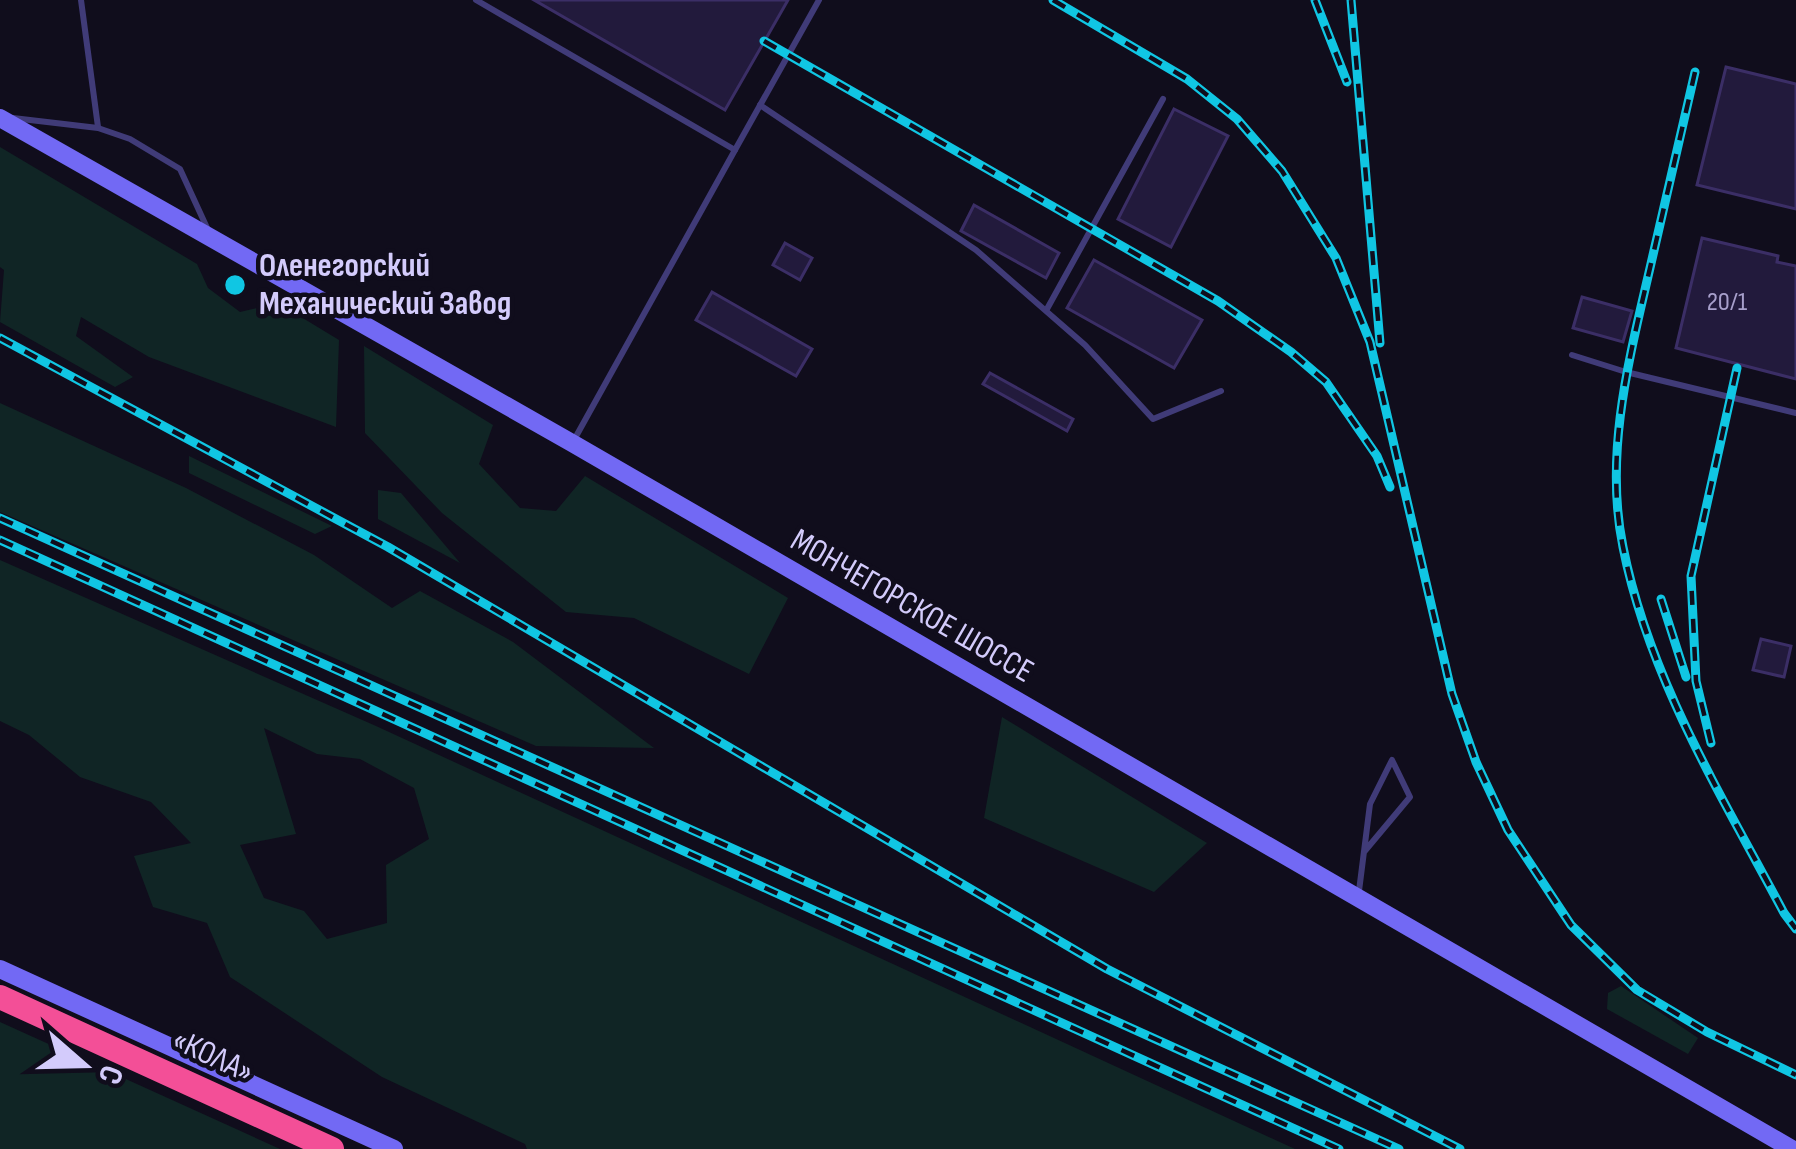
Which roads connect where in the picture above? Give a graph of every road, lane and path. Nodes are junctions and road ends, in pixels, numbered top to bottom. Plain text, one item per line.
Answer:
1 (81, 0) edge
2 (476, 0) edge
3 (819, 0) edge
4 (1163, 99) dead end
5 (760, 105) junction
6 (0, 117) edge
7 (98, 128) junction
8 (735, 150) junction
9 (212, 238) junction
10 (1047, 309) junction
11 (1573, 355) dead end
12 (1221, 391) dead end
13 (1796, 413) edge
14 (572, 443) junction
15 (1364, 852) junction
16 (1358, 900) junction
17 (0, 970) edge
18 (0, 997) edge
19 (332, 1149) edge
20 (394, 1149) edge
21 (1792, 1149) edge

1 - 7 lane
2 - 8 lane
3 - 5 lane
4 - 10 lane
5 - 8 lane
5 - 10 lane
6 - 7 lane
6 - 9 street, МОНЧЕГОРСКОЕ ШОССЕ
7 - 9 lane
8 - 14 lane
9 - 14 street, МОНЧЕГОРСКОЕ ШОССЕ
10 - 12 lane
11 - 13 lane
14 - 16 street, МОНЧЕГОРСКОЕ ШОССЕ
15 - 15 lane
15 - 16 lane
16 - 21 street, МОНЧЕГОРСКОЕ ШОССЕ
17 - 20 street
18 - 19 highway, «КОЛА»

